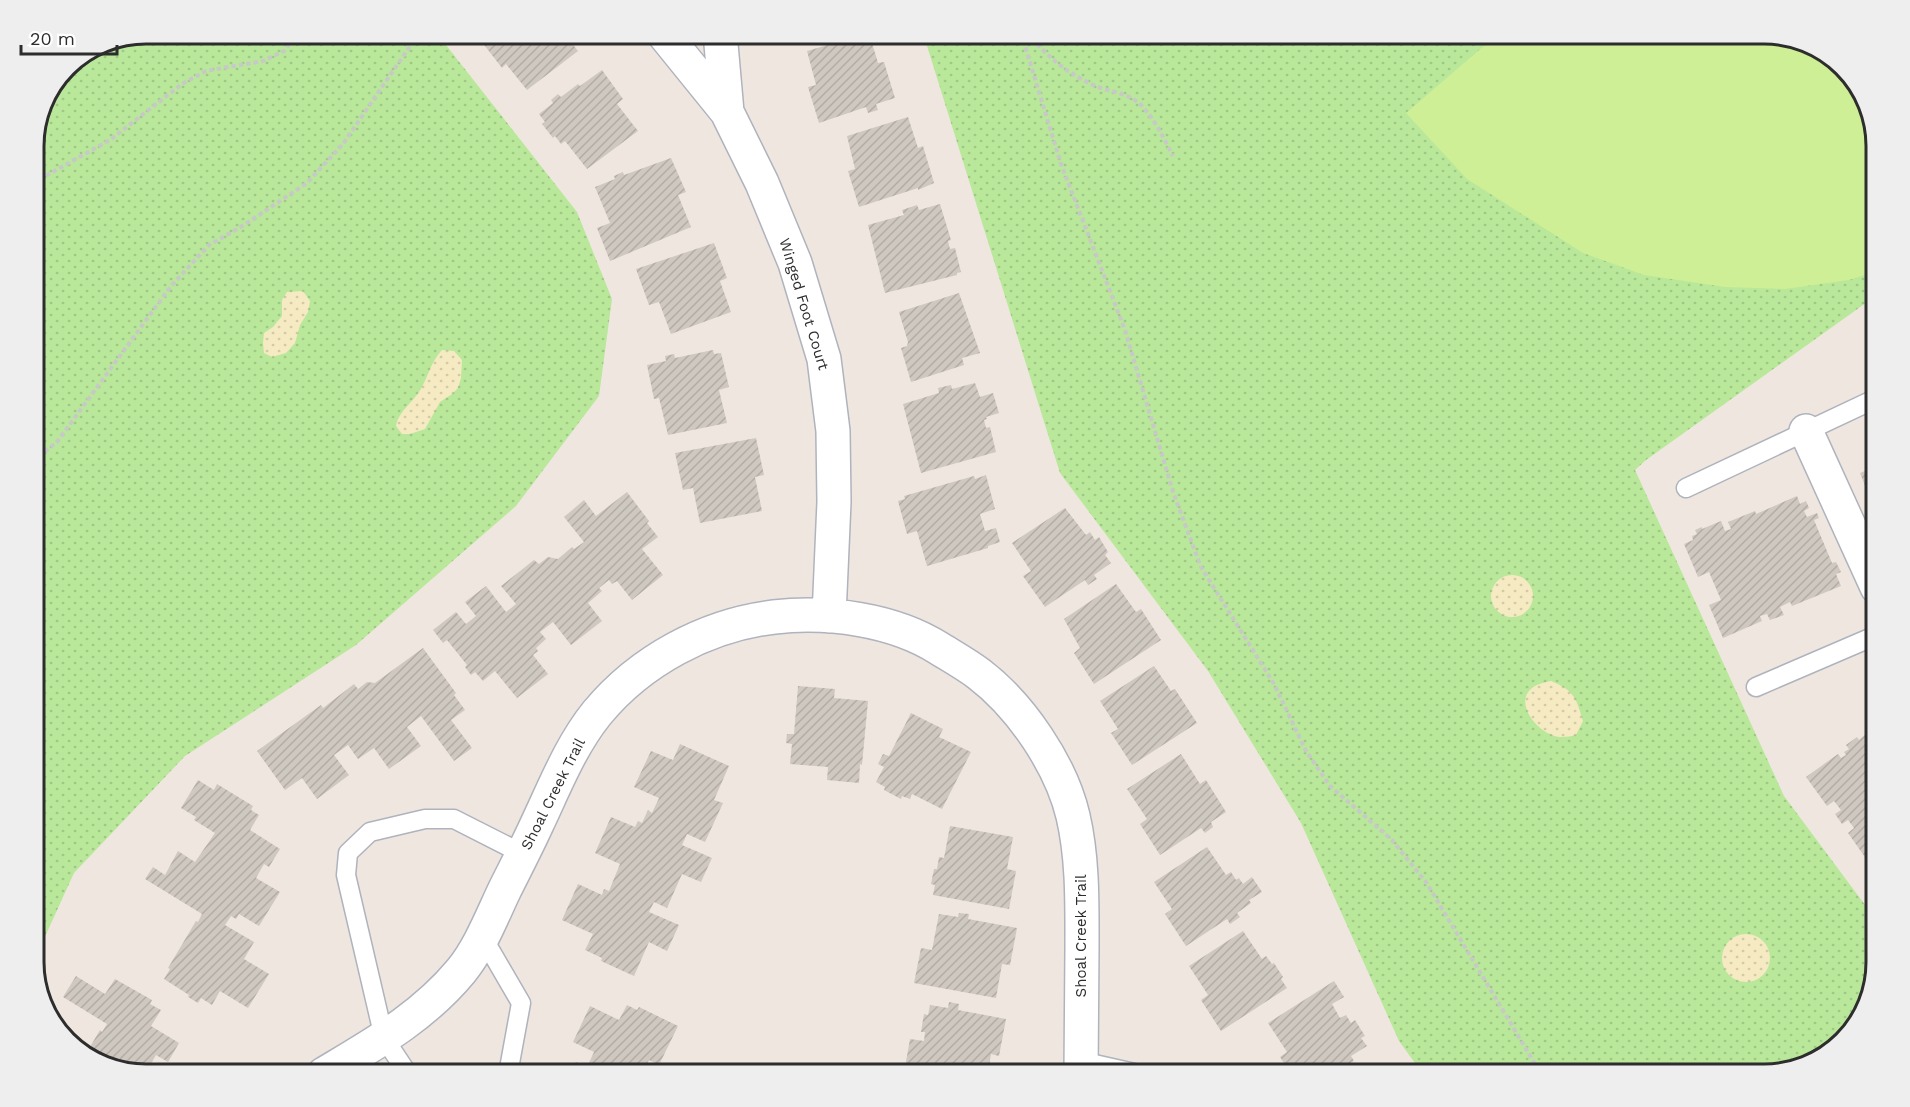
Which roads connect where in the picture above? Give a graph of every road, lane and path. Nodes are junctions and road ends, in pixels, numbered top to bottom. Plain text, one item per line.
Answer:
1 (289, 44) edge
2 (411, 44) edge
3 (672, 44) edge
4 (721, 44) edge
5 (1024, 44) edge
6 (1038, 44) edge
7 (727, 112) junction
8 (1173, 156) dead end
9 (44, 177) edge
10 (1866, 403) edge
11 (1806, 432) junction
12 (44, 452) edge
13 (1686, 488) dead end
14 (1866, 563) edge
15 (829, 616) junction
16 (1866, 640) edge
17 (1756, 687) dead end
18 (523, 854) junction
19 (482, 936) junction
20 (384, 1038) junction
21 (341, 1064) edge
22 (401, 1064) edge
23 (510, 1064) edge
24 (1081, 1064) edge
25 (1535, 1064) edge

1 - 9 path
2 - 12 path
3 - 7 street, Winged Foot Court
4 - 7 street, Winged Foot Court
5 - 25 path
6 - 8 path
7 - 15 street, Winged Foot Court
10 - 11 lane
11 - 13 lane
11 - 14 street
15 - 18 street, Shoal Creek Trail
15 - 24 street, Shoal Creek Trail
16 - 17 lane
18 - 19 street, Shoal Creek Trail
18 - 20 lane
19 - 20 street, Shoal Creek Trail
19 - 23 lane
20 - 21 street, Shoal Creek Trail
20 - 22 lane

